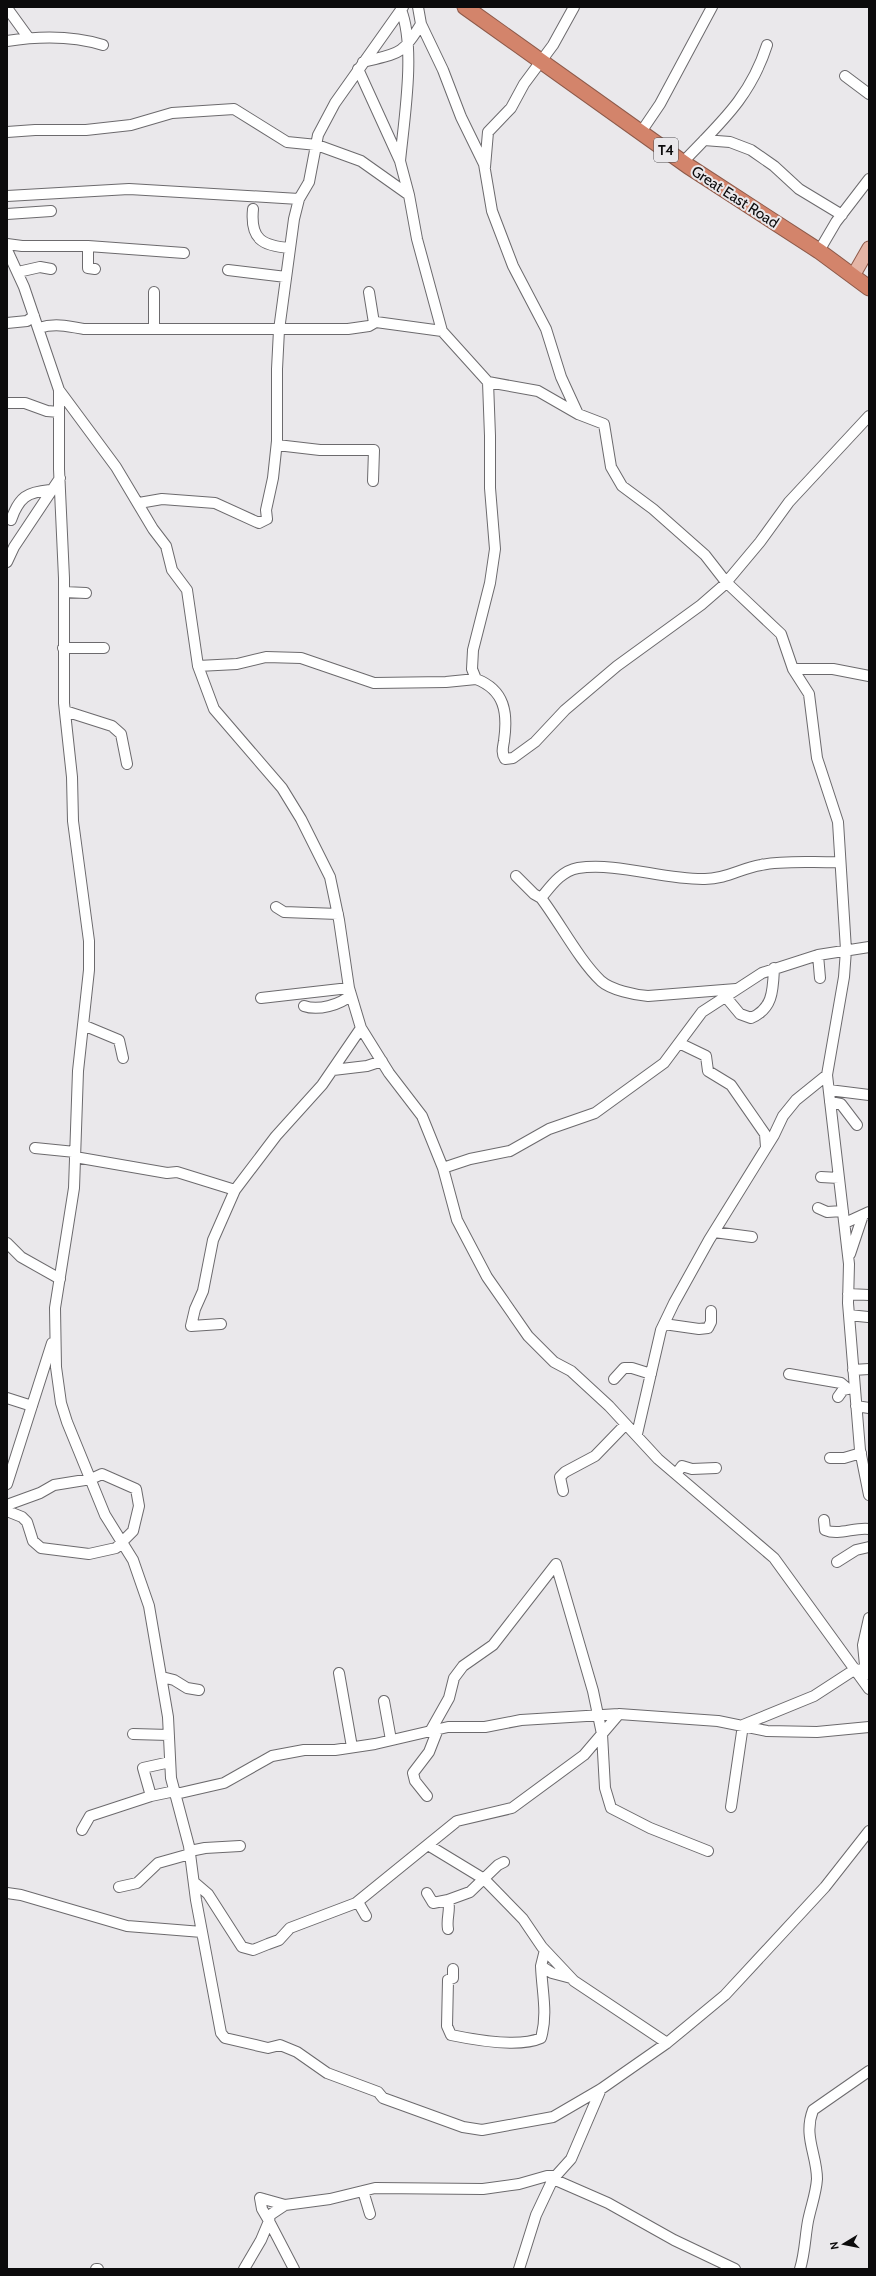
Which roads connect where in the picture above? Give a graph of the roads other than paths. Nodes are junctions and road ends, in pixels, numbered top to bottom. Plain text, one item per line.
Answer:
1 (418, 7) edge
2 (465, 7) edge
3 (574, 7) edge
4 (712, 7) edge
5 (7, 8) edge
6 (402, 8) edge
7 (421, 24) junction
8 (28, 37) junction
9 (7, 41) edge
10 (103, 45) dead end
11 (407, 45) junction
12 (767, 45) dead end
13 (542, 61) junction
14 (360, 66) junction
15 (845, 76) dead end
16 (869, 94) edge
17 (7, 132) edge
18 (641, 132) junction
19 (704, 140) junction
20 (317, 145) junction
21 (400, 161) junction
22 (683, 162) junction
23 (485, 170) junction
24 (869, 179) edge
25 (409, 195) junction
26 (7, 196) edge
27 (299, 199) junction
28 (253, 209) dead end
29 (51, 211) dead end
30 (7, 214) edge
31 (842, 215) junction
32 (7, 244) edge
33 (88, 246) junction
34 (290, 248) junction
35 (869, 248) edge
36 (7, 250) edge
37 (819, 251) junction
38 (184, 253) dead end
39 (51, 269) dead end
40 (95, 269) dead end
41 (228, 270) dead end
42 (18, 272) junction
43 (853, 276) junction
44 (286, 277) junction
45 (869, 288) edge
46 (154, 292) dead end
47 (369, 292) dead end
48 (34, 316) junction
49 (7, 323) edge
50 (374, 323) junction
51 (39, 328) junction
52 (154, 329) junction
53 (279, 330) junction
54 (442, 332) junction
55 (488, 382) junction
56 (59, 390) junction
57 (7, 402) edge
58 (59, 412) junction
59 (578, 414) junction
60 (869, 416) edge
61 (277, 445) junction
62 (60, 478) junction
63 (373, 481) dead end
64 (50, 490) junction
65 (139, 503) junction
66 (11, 520) dead end
67 (7, 562) edge
68 (726, 582) junction
69 (64, 592) junction
70 (86, 593) dead end
71 (63, 648) junction
72 (104, 648) dead end
73 (198, 666) junction
74 (793, 669) junction
75 (869, 676) edge
76 (476, 679) junction
77 (65, 711) junction
78 (127, 764) dead end
79 (840, 862) junction
80 (516, 876) dead end
81 (541, 898) junction
82 (276, 907) dead end
83 (338, 914) junction
84 (869, 947) edge
85 (846, 950) junction
86 (818, 955) junction
87 (774, 968) junction
88 (820, 978) dead end
89 (736, 989) junction
90 (350, 992) junction
91 (725, 996) junction
92 (261, 998) dead end
93 (304, 1006) dead end
94 (83, 1025) junction
95 (361, 1028) junction
96 (679, 1043) junction
97 (123, 1058) dead end
98 (382, 1061) junction
99 (333, 1070) junction
100 (827, 1075) junction
101 (829, 1090) junction
102 (869, 1095) edge
103 (830, 1102) junction
104 (857, 1125) dead end
105 (766, 1147) junction
106 (35, 1148) dead end
107 (75, 1155) junction
108 (443, 1168) junction
109 (821, 1177) dead end
110 (839, 1178) junction
111 (235, 1190) junction
112 (818, 1208) dead end
113 (844, 1212) junction
114 (865, 1217) edge
115 (845, 1223) junction
116 (714, 1232) junction
117 (752, 1237) dead end
118 (7, 1243) edge
119 (848, 1256) junction
120 (60, 1279) junction
121 (848, 1294) junction
122 (869, 1295) edge
123 (711, 1311) dead end
124 (849, 1315) junction
125 (868, 1317) dead end
126 (220, 1324) dead end
127 (664, 1324) junction
128 (55, 1334) junction
129 (869, 1369) edge
130 (853, 1370) junction
131 (650, 1374) junction
132 (789, 1374) dead end
133 (614, 1379) dead end
134 (851, 1388) junction
135 (838, 1397) dead end
136 (7, 1398) edge
137 (32, 1406) junction
138 (856, 1406) junction
139 (869, 1408) edge
140 (625, 1425) junction
141 (637, 1434) junction
142 (861, 1453) junction
143 (830, 1458) dead end
144 (716, 1468) dead end
145 (676, 1474) junction
146 (91, 1479) junction
147 (7, 1484) edge
148 (563, 1491) dead end
149 (869, 1495) edge
150 (7, 1505) edge
151 (7, 1511) edge
152 (824, 1520) dead end
153 (869, 1529) edge
154 (122, 1544) junction
155 (869, 1547) edge
156 (837, 1562) dead end
157 (869, 1618) edge
158 (866, 1669) junction
159 (855, 1670) junction
160 (338, 1673) dead end
161 (162, 1677) junction
162 (868, 1687) edge
163 (199, 1690) dead end
164 (384, 1701) dead end
165 (619, 1714) junction
166 (597, 1716) junction
167 (744, 1725) junction
168 (869, 1727) edge
169 (434, 1729) junction
170 (133, 1734) dead end
171 (602, 1734) junction
172 (169, 1735) junction
173 (391, 1740) junction
174 (352, 1747) junction
175 (170, 1762) junction
176 (176, 1792) junction
177 (151, 1796) junction
178 (427, 1796) dead end
179 (731, 1807) dead end
180 (82, 1830) dead end
181 (869, 1831) edge
182 (428, 1845) junction
183 (240, 1846) dead end
184 (708, 1851) dead end
185 (190, 1852) junction
186 (504, 1862) dead end
187 (484, 1879) junction
188 (194, 1882) junction
189 (118, 1887) dead end
190 (7, 1893) edge
191 (427, 1893) dead end
192 (448, 1900) junction
193 (358, 1902) junction
194 (366, 1916) dead end
195 (448, 1929) dead end
196 (202, 1932) junction
197 (546, 1950) junction
198 (541, 1966) junction
199 (453, 1969) dead end
200 (571, 1978) junction
201 (667, 2043) junction
202 (869, 2071) edge
203 (601, 2089) junction
204 (554, 2177) junction
205 (363, 2191) junction
206 (285, 2205) junction
207 (370, 2214) dead end
208 (268, 2221) junction
209 (244, 2269) edge
210 (294, 2269) edge
211 (519, 2269) edge
212 (735, 2269) edge
213 (800, 2269) edge

1 - 7 street
2 - 13 highway, Great East Road / T4
3 - 13 street
4 - 18 street
5 - 8 street
6 - 11 street
6 - 14 street
7 - 11 street
7 - 23 street
8 - 9 street
8 - 10 street
11 - 14 street
11 - 21 street
12 - 19 street
13 - 18 highway, Great East Road / T4
13 - 23 street
14 - 20 street
14 - 21 street
15 - 16 street
17 - 20 street
18 - 22 highway, Great East Road / T4
19 - 22 street
19 - 31 street
20 - 25 street
20 - 27 street
21 - 25 street
22 - 37 highway, Great East Road / T4
23 - 59 street
24 - 31 street
25 - 54 street
26 - 27 street
27 - 34 street
28 - 34 street
29 - 30 street
31 - 37 street
32 - 33 street
33 - 38 street
33 - 40 street
34 - 44 street
35 - 43 main road
36 - 42 street
37 - 43 highway, Great East Road / T4
39 - 42 street
41 - 44 street
42 - 48 street
43 - 45 highway, Great East Road / T4
44 - 53 street
46 - 52 street
47 - 50 street
48 - 49 street
48 - 51 street
50 - 53 street
50 - 54 street
51 - 52 street
51 - 56 street
52 - 53 street
53 - 61 street
54 - 55 street
55 - 59 street
55 - 76 street
56 - 58 street
56 - 65 street
57 - 58 street
58 - 62 street
59 - 68 street
60 - 68 street
61 - 63 street
61 - 65 street
62 - 64 street
62 - 69 street
64 - 66 street
64 - 67 street
65 - 73 street
68 - 74 street
68 - 76 street
69 - 70 street
69 - 71 street
71 - 72 street
71 - 77 street
73 - 76 street
73 - 83 street
74 - 75 street
74 - 79 street
77 - 78 street
77 - 94 street
79 - 81 street
79 - 85 street
80 - 81 street
81 - 89 street
82 - 83 street
83 - 90 street
84 - 85 street
85 - 86 street
85 - 100 street
86 - 87 street
86 - 88 street
87 - 89 street
87 - 91 street
89 - 91 street
90 - 92 street
90 - 93 street
90 - 95 street
91 - 96 street
94 - 97 street
94 - 107 street
95 - 98 street
95 - 99 street
96 - 105 street
96 - 108 street
98 - 99 street
98 - 108 street
99 - 111 street
100 - 101 street
100 - 105 street
101 - 102 street
101 - 103 street
103 - 104 street
103 - 110 street
105 - 116 street
106 - 107 street
107 - 111 street
107 - 120 street
108 - 140 street
109 - 110 street
110 - 113 street
111 - 126 street
112 - 113 street
113 - 115 street
114 - 115 street
114 - 119 street
115 - 119 street
116 - 117 street
116 - 127 street
118 - 120 street
119 - 121 street
120 - 128 street
121 - 122 street
121 - 124 street
123 - 127 street
124 - 125 street
124 - 130 street
127 - 131 street
128 - 137 street
128 - 146 street
129 - 130 street
130 - 134 street
131 - 133 street
131 - 141 street
132 - 134 street
134 - 135 street
134 - 138 street
136 - 137 street
137 - 147 street
138 - 139 street
138 - 142 street
140 - 141 street
140 - 148 street
141 - 145 street
142 - 143 street
142 - 149 street
144 - 145 street
145 - 159 street
146 - 150 street
146 - 154 street
146 - 154 street
151 - 154 street
152 - 153 street
154 - 161 street
155 - 156 street
157 - 158 street
158 - 159 street
158 - 162 street
159 - 162 street
159 - 167 street
160 - 174 street
161 - 163 street
161 - 172 street
164 - 173 street
165 - 166 street
165 - 167 street
165 - 171 street
166 - 169 street
166 - 169 street
166 - 171 street
167 - 168 street
167 - 179 street
169 - 173 street
169 - 178 street
170 - 172 street
171 - 182 street
171 - 184 street
172 - 175 street
173 - 174 street
174 - 176 street
175 - 176 street
175 - 177 street
176 - 177 street
176 - 185 street
177 - 180 street
181 - 201 street
182 - 187 street
182 - 193 street
183 - 185 street
185 - 188 street
185 - 189 street
186 - 187 street
187 - 192 street
187 - 197 street
188 - 193 street
188 - 196 street
190 - 196 street
191 - 192 street
192 - 195 street
193 - 194 street
196 - 203 street
197 - 198 street
197 - 200 street
198 - 199 street
198 - 200 street
200 - 201 street
201 - 203 street
202 - 213 street
203 - 204 street
204 - 205 street
204 - 211 street
204 - 212 street
205 - 206 street
205 - 207 street
206 - 208 street
206 - 208 street
208 - 209 street
208 - 210 street

